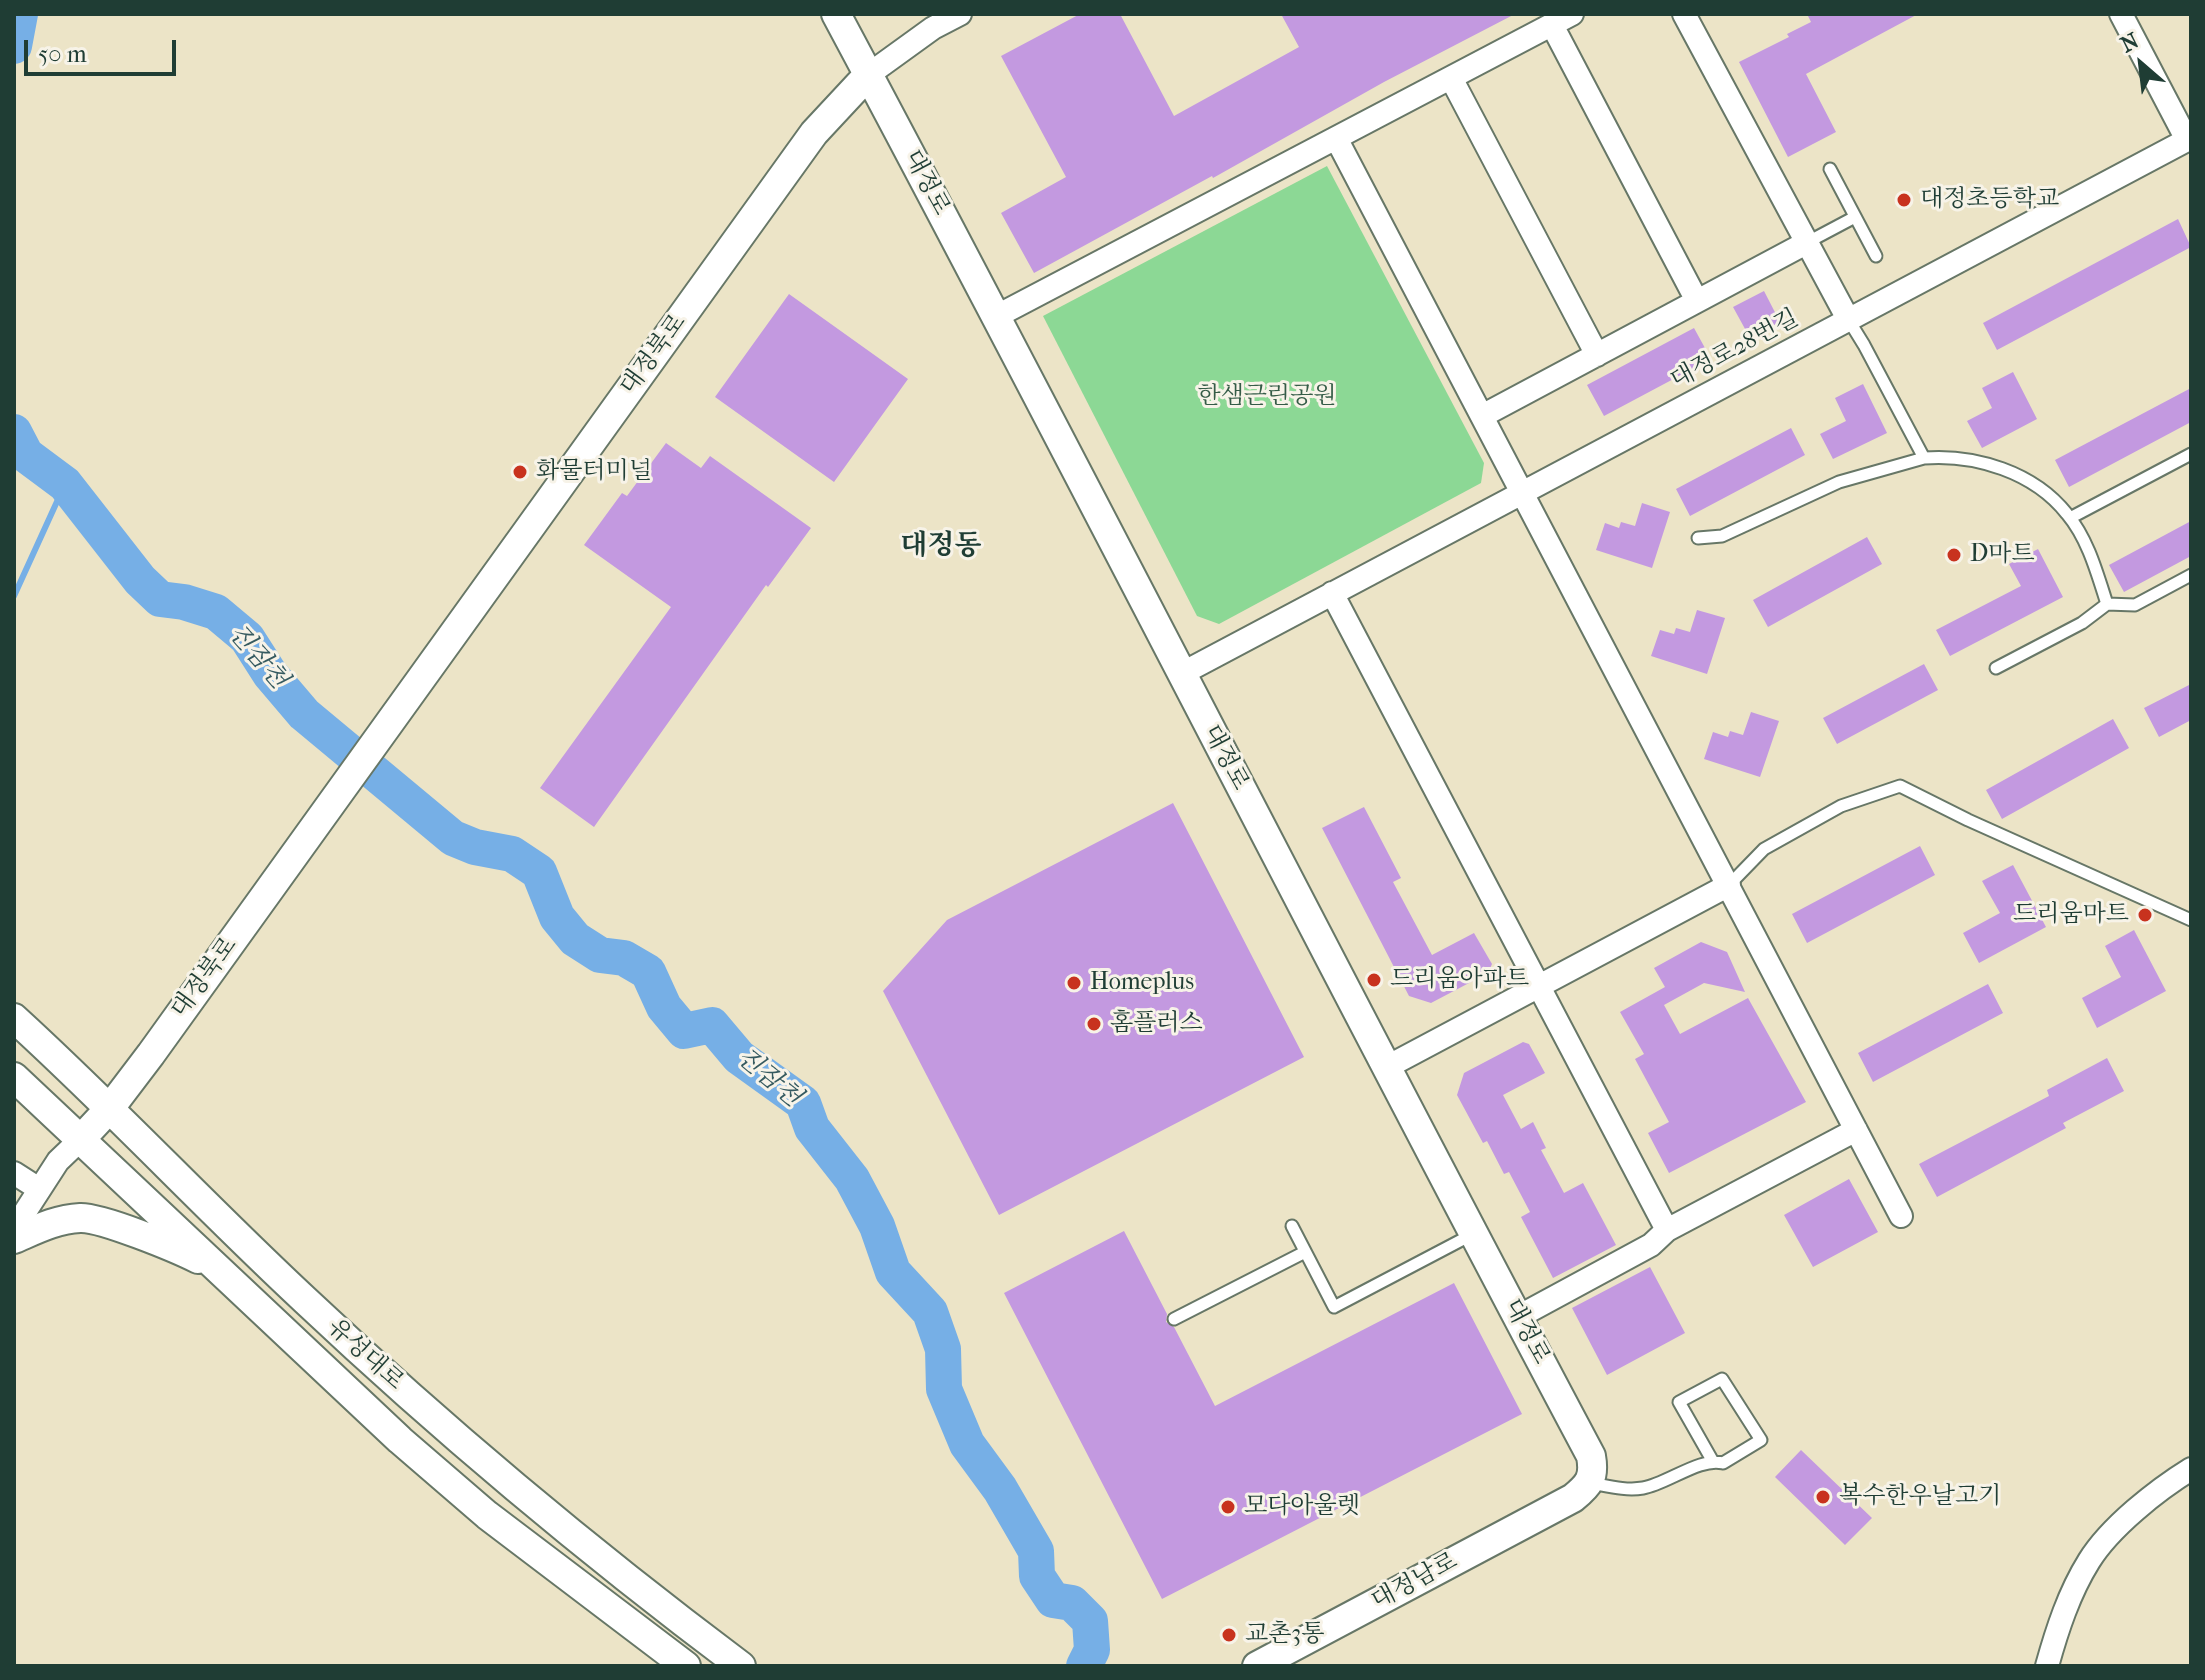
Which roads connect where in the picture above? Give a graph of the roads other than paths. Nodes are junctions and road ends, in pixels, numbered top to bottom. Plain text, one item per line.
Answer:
1 (836, 14) edge
2 (960, 14) edge
3 (1684, 14) edge
4 (2121, 14) edge
5 (1562, 19) edge
6 (868, 75) junction
7 (1451, 78) junction
8 (1336, 138) junction
9 (2189, 140) edge
10 (1830, 169) dead end
11 (1855, 217) junction
12 (1806, 243) junction
13 (1876, 256) dead end
14 (1697, 301) junction
15 (997, 316) junction
16 (1848, 319) junction
17 (1597, 355) junction
18 (1482, 416) junction
19 (2191, 454) edge
20 (1924, 458) junction
21 (1522, 492) junction
22 (2070, 518) junction
23 (1698, 538) dead end
24 (2191, 575) edge
25 (1332, 593) junction
26 (2107, 604) junction
27 (1996, 668) dead end
28 (1181, 674) junction
29 (1729, 885) junction
30 (2191, 920) edge
31 (1538, 986) junction
32 (14, 1018) edge
33 (1387, 1067) junction
34 (14, 1077) edge
35 (110, 1108) junction
36 (1856, 1130) junction
37 (81, 1139) junction
38 (14, 1173) edge
39 (39, 1189) junction
40 (1901, 1216) dead end
41 (1292, 1226) dead end
42 (14, 1229) edge
43 (1667, 1230) junction
44 (1474, 1234) junction
45 (14, 1239) edge
46 (1305, 1252) junction
47 (222, 1271) junction
48 (1518, 1317) junction
49 (1174, 1319) dead end
50 (1712, 1460) junction
51 (2191, 1469) edge
52 (1582, 1490) junction
53 (686, 1666) edge
54 (741, 1666) edge
55 (1257, 1666) edge
56 (2047, 1666) edge

1 - 6 street, 대정로
2 - 6 street, 대정북로
3 - 12 street
4 - 9 street, 대정로28번길
5 - 7 street
5 - 14 street
6 - 15 street, 대정로
6 - 35 street, 대정북로
7 - 8 street
7 - 17 street
8 - 15 street
8 - 18 street
9 - 16 street, 대정로28번길
10 - 11 lane
11 - 12 lane
11 - 13 lane
12 - 14 street
12 - 16 street
14 - 17 street
15 - 28 street, 대정로
16 - 20 lane
16 - 21 street, 대정로28번길
17 - 18 street
18 - 21 street
19 - 22 lane
20 - 22 lane
20 - 23 lane
21 - 25 street, 대정로28번길
21 - 29 street
22 - 26 lane
24 - 26 lane
25 - 28 street, 대정로28번길
25 - 31 street
26 - 27 lane
28 - 33 street, 대정로
29 - 30 lane
29 - 31 street
29 - 36 street
31 - 33 street
31 - 43 street
32 - 35 street, 유성대로
33 - 44 street, 대정로
34 - 37 street, 유성대로
35 - 37 street, 대정북로
35 - 54 street, 유성대로
36 - 40 street
36 - 43 street
37 - 39 street
37 - 47 street, 유성대로
38 - 39 street
39 - 42 street
41 - 46 lane
43 - 48 street
44 - 46 lane
44 - 48 street, 대정로
45 - 47 street
46 - 49 lane
47 - 53 street, 유성대로
48 - 52 street, 대정로
50 - 50 lane
50 - 52 lane
51 - 56 street
52 - 55 street, 대정남로

